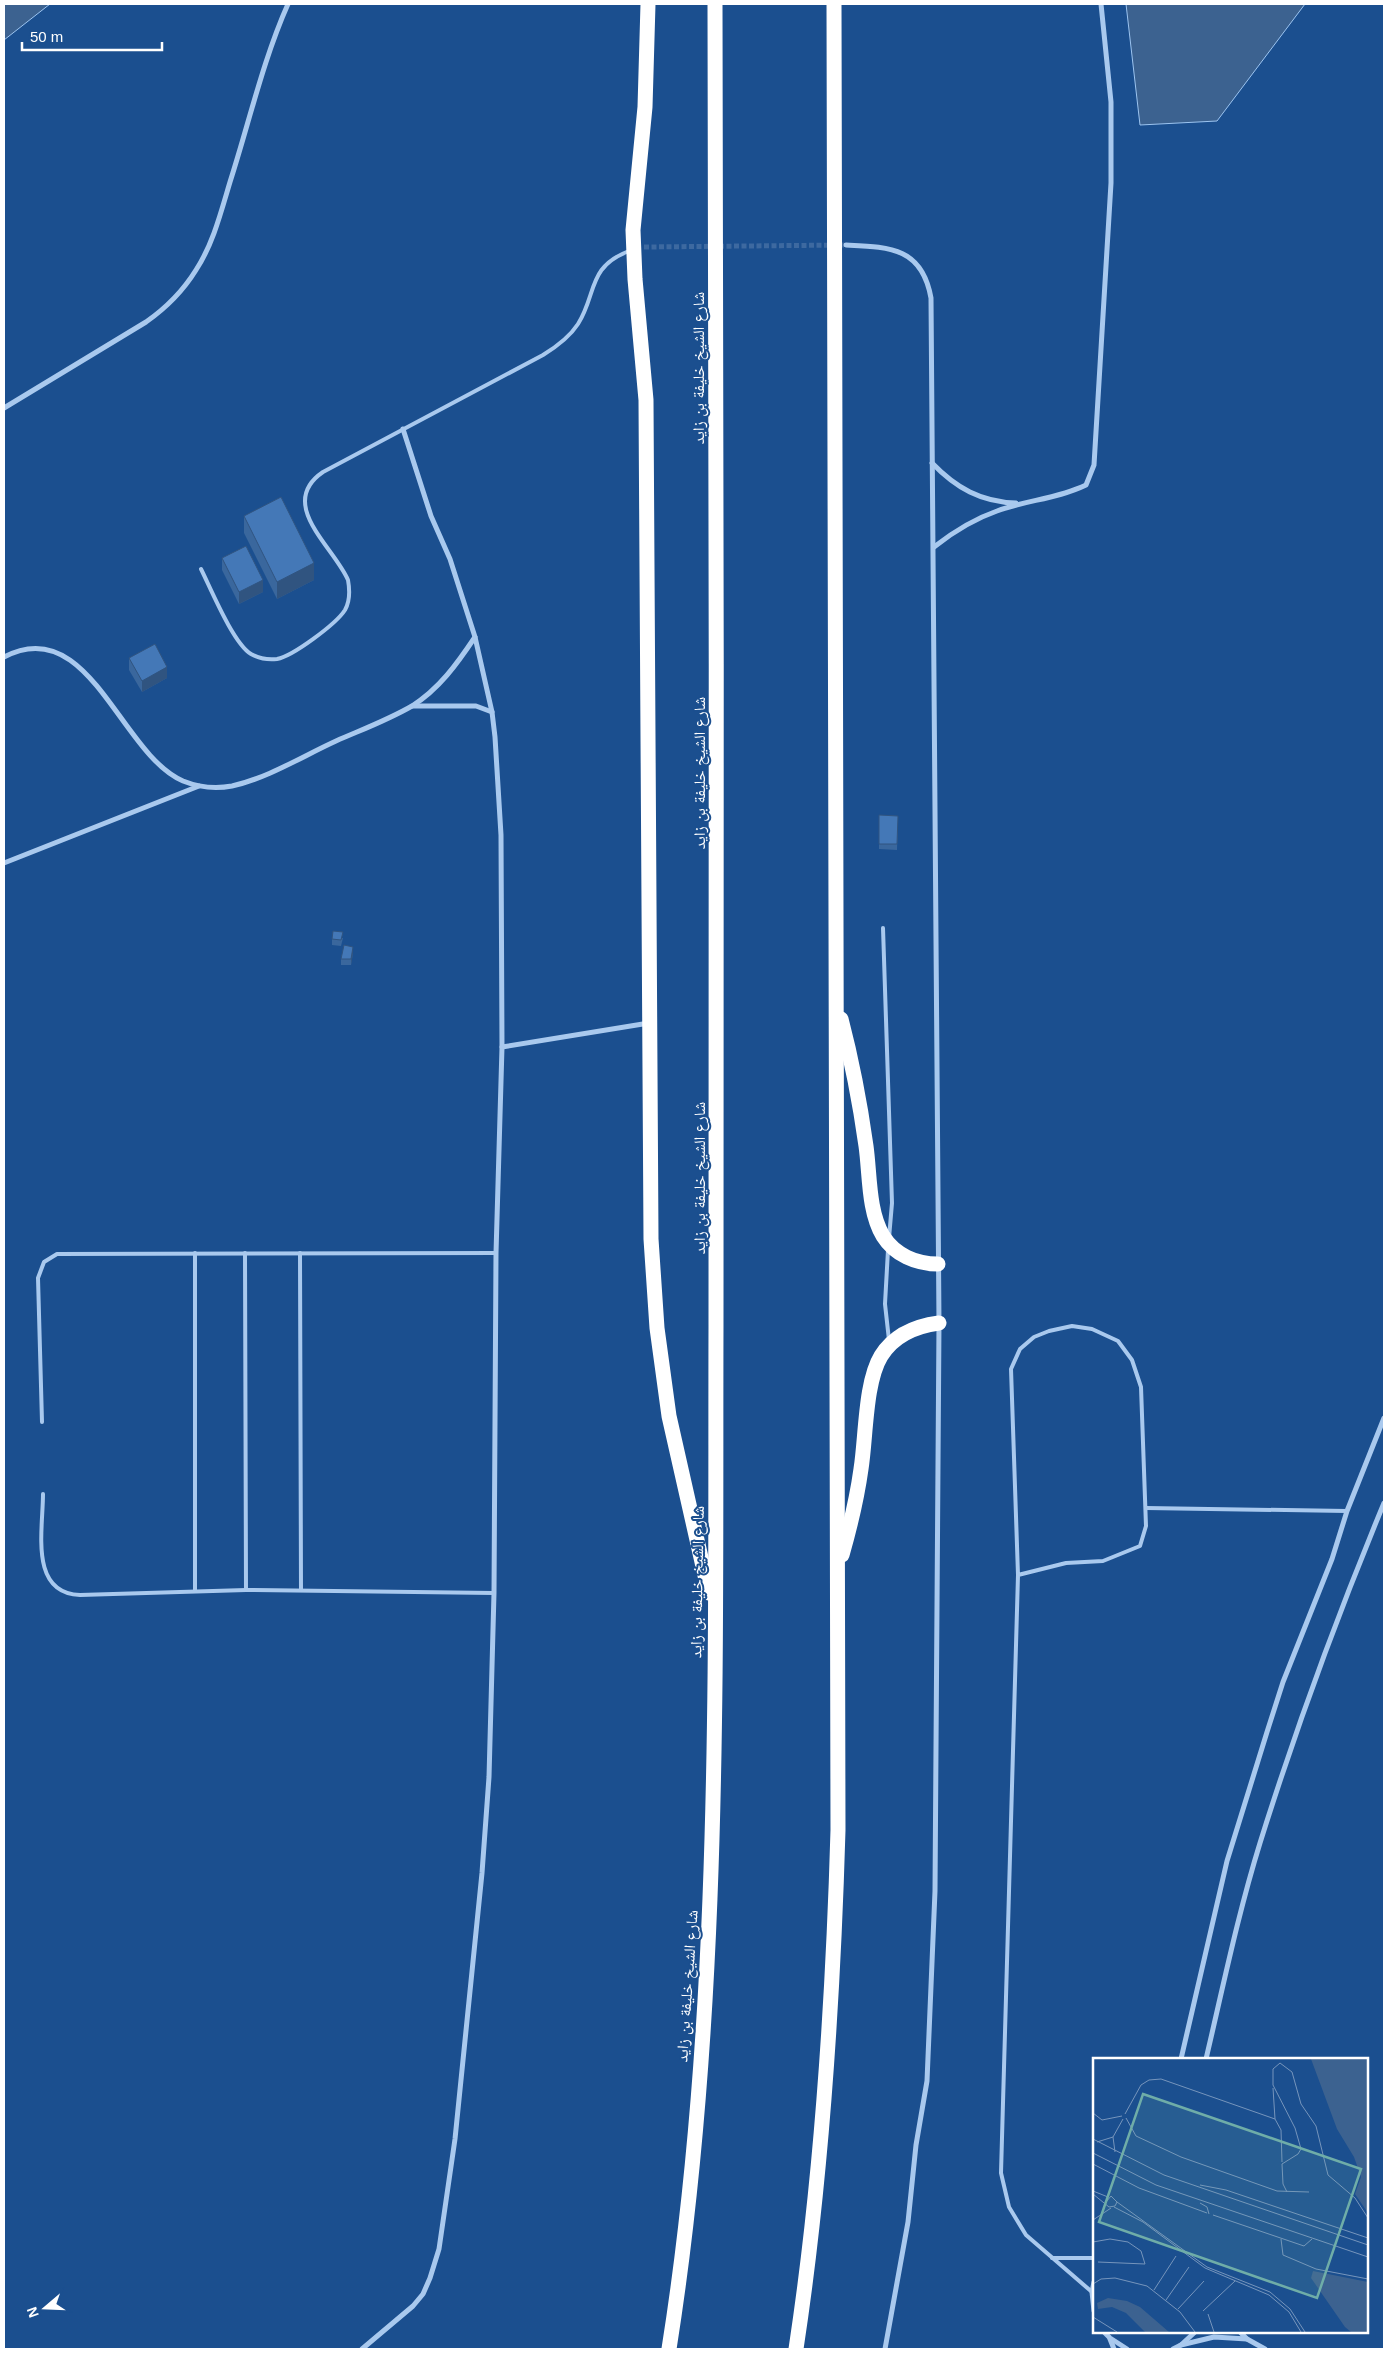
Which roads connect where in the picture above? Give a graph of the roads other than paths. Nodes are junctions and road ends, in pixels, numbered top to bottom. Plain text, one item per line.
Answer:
1 (288, 4) edge
2 (648, 4) edge
3 (715, 4) edge
4 (834, 4) edge
5 (1101, 4) edge
6 (846, 245) tunnel mouth
7 (636, 248) junction
8 (4, 408) edge
9 (403, 430) junction
10 (932, 462) junction
11 (1022, 504) junction
12 (934, 547) junction
13 (201, 568) dead end
14 (475, 637) junction
15 (4, 657) edge
16 (412, 706) junction
17 (492, 712) junction
18 (200, 786) junction
19 (4, 863) edge
20 (883, 928) dead end
21 (836, 998) junction
22 (650, 1023) junction
23 (502, 1046) junction
24 (889, 1243) junction
25 (194, 1253) junction
26 (246, 1253) junction
27 (300, 1253) junction
28 (496, 1253) junction
29 (938, 1264) junction
30 (939, 1323) junction
31 (890, 1345) junction
32 (1384, 1418) edge
33 (42, 1422) dead end
34 (43, 1494) dead end
35 (1384, 1503) edge
36 (1146, 1508) junction
37 (1347, 1511) junction
38 (1018, 1575) junction
39 (837, 1576) junction
40 (246, 1590) junction
41 (301, 1590) junction
42 (194, 1591) junction
43 (494, 1593) junction
44 (714, 1615) junction
45 (1181, 2058) edge
46 (1206, 2058) edge
47 (1052, 2258) junction
48 (1093, 2258) edge
49 (1093, 2287) edge
50 (1092, 2292) junction
51 (1093, 2302) edge
52 (1105, 2333) edge
53 (1194, 2333) edge
54 (1241, 2333) edge
55 (1110, 2338) junction
56 (1247, 2339) junction
57 (1181, 2345) junction
58 (362, 2349) edge
59 (669, 2349) edge
60 (796, 2349) edge
61 (885, 2349) edge
62 (1114, 2349) edge
63 (1127, 2349) edge
64 (1173, 2349) edge
65 (1265, 2349) edge

1 - 8 street
2 - 7 highway
3 - 44 highway, شارع الشيخ خليفة بن زايد
4 - 21 highway
5 - 11 street
6 - 10 street
7 - 9 lane
7 - 22 highway
9 - 13 lane
9 - 14 street
10 - 11 street
10 - 12 street
11 - 12 street
12 - 29 street
14 - 16 street
14 - 17 street
15 - 18 street
16 - 17 street
16 - 18 street
17 - 23 street
18 - 19 street
20 - 24 lane
21 - 24 highway
21 - 39 highway
22 - 23 street
22 - 44 highway
23 - 28 street
24 - 29 highway
24 - 31 lane
25 - 26 lane
25 - 33 lane
25 - 42 lane
26 - 27 lane
26 - 40 lane
27 - 28 lane
27 - 41 lane
28 - 43 street
29 - 30 street
30 - 31 highway
30 - 61 street
31 - 39 highway
32 - 37 street
34 - 42 lane
35 - 46 street
36 - 37 lane
36 - 38 lane
36 - 38 lane
37 - 45 street
38 - 47 lane
39 - 60 highway
40 - 41 lane
40 - 42 lane
41 - 43 lane
43 - 58 street
44 - 59 highway, شارع الشيخ خليفة بن زايد
47 - 48 lane
47 - 50 lane
49 - 50 street
50 - 51 street
52 - 55 street
53 - 57 street
54 - 56 street
55 - 62 street
55 - 63 street
56 - 57 street
56 - 65 street
57 - 64 street

